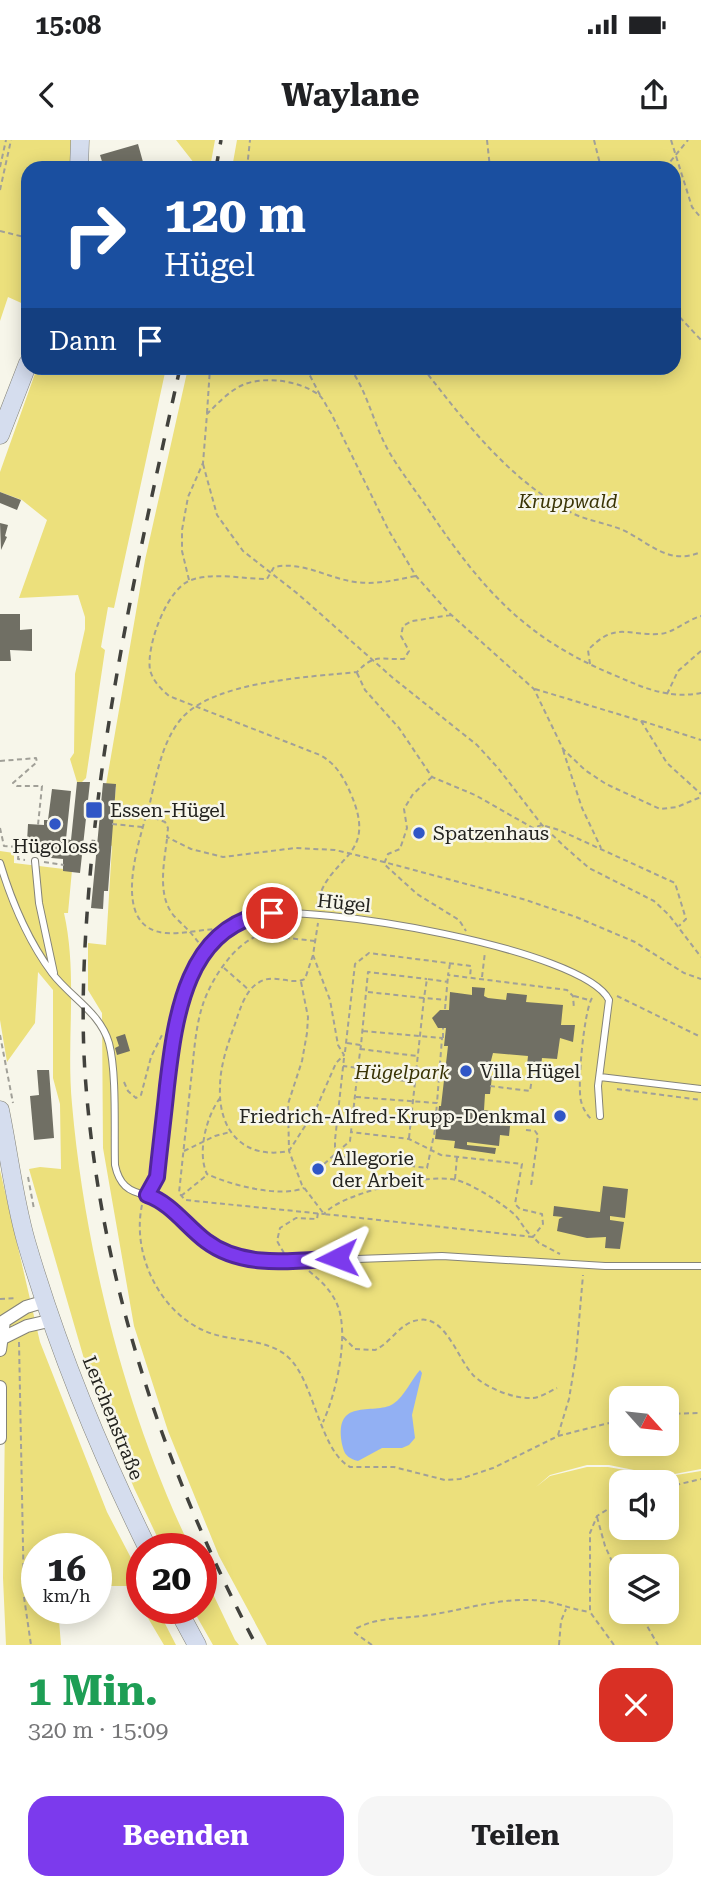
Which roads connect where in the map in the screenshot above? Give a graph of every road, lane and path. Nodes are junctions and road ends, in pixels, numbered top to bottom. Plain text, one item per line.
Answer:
1 (6, 140) edge
2 (11, 140) edge
3 (80, 140) edge
4 (250, 140) edge
5 (487, 140) edge
6 (594, 140) edge
7 (671, 140) edge
8 (688, 140) edge
9 (675, 156) junction
10 (79, 161) edge
11 (248, 161) edge
12 (489, 161) edge
13 (599, 161) edge
14 (671, 161) edge
15 (677, 161) edge
16 (0, 167) edge
17 (681, 174) edge
18 (0, 190) edge
19 (701, 218) edge
20 (0, 231) edge
21 (21, 236) edge
22 (681, 319) edge
23 (701, 340) edge
24 (23, 375) edge
25 (210, 375) edge
26 (310, 375) edge
27 (356, 375) edge
28 (429, 375) edge
29 (320, 396) junction
30 (207, 415) junction
31 (0, 435) edge
32 (202, 463) junction
33 (701, 552) edge
34 (271, 573) junction
35 (416, 576) junction
36 (189, 580) junction
37 (451, 615) junction
38 (701, 616) edge
39 (701, 651) edge
40 (372, 659) junction
41 (590, 665) junction
42 (357, 672) junction
43 (534, 689) junction
44 (701, 693) edge
45 (667, 695) junction
46 (193, 707) junction
47 (640, 721) junction
48 (701, 740) edge
49 (563, 749) junction
50 (0, 761) edge
51 (432, 777) junction
52 (701, 795) edge
53 (147, 815) junction
54 (112, 824) dead end
55 (38, 825) dead end
56 (542, 825) junction
57 (144, 827) junction
58 (0, 828) edge
59 (167, 837) junction
60 (600, 848) junction
61 (351, 854) junction
62 (35, 861) junction
63 (0, 863) edge
64 (384, 864) junction
65 (64, 865) dead end
66 (317, 915) junction
67 (679, 926) junction
68 (229, 928) junction
69 (191, 932) junction
70 (466, 939) junction
71 (316, 941) junction
72 (206, 952) junction
73 (313, 955) junction
74 (701, 957) edge
75 (484, 958) dead end
76 (450, 963) junction
77 (223, 968) junction
78 (54, 975) junction
79 (449, 975) junction
80 (470, 977) junction
81 (482, 978) junction
82 (427, 979) junction
83 (701, 979) edge
84 (301, 981) junction
85 (448, 982) junction
86 (603, 989) junction
87 (249, 991) junction
88 (366, 991) junction
89 (573, 996) junction
90 (424, 998) junction
91 (446, 1000) junction
92 (590, 1000) junction
93 (445, 1009) dead end
94 (574, 1009) dead end
95 (443, 1028) dead end
96 (174, 1030) junction
97 (362, 1031) junction
98 (0, 1035) edge
99 (420, 1036) junction
100 (701, 1037) edge
101 (442, 1038) junction
102 (346, 1043) junction
103 (361, 1047) junction
104 (344, 1055) junction
105 (418, 1056) junction
106 (343, 1066) junction
107 (534, 1066) dead end
108 (358, 1068) junction
109 (358, 1074) junction
110 (121, 1076) dead end
111 (600, 1077) junction
112 (415, 1082) junction
113 (490, 1086) dead end
114 (613, 1088) dead end
115 (701, 1089) edge
116 (220, 1097) junction
117 (355, 1097) junction
118 (701, 1100) edge
119 (413, 1101) junction
120 (437, 1104) junction
121 (7, 1106) edge
122 (436, 1115) dead end
123 (597, 1118) joint
124 (435, 1130) dead end
125 (526, 1130) dead end
126 (232, 1132) junction
127 (351, 1132) junction
128 (409, 1139) junction
129 (205, 1141) junction
130 (429, 1149) junction
131 (289, 1151) junction
132 (183, 1152) junction
133 (339, 1153) junction
134 (457, 1157) junction
135 (324, 1164) dead end
136 (26, 1169) dead end
137 (207, 1174) junction
138 (455, 1180) junction
139 (531, 1186) dead end
140 (304, 1188) junction
141 (147, 1195) junction
142 (181, 1196) junction
143 (516, 1206) junction
144 (506, 1208) junction
145 (34, 1209) dead end
146 (318, 1213) junction
147 (324, 1214) junction
148 (533, 1237) junction
149 (294, 1261) junction
150 (569, 1263) junction
151 (584, 1265) junction
152 (701, 1266) edge
153 (25, 1297) dead end
154 (0, 1299) edge
155 (46, 1301) junction
156 (53, 1320) junction
157 (27, 1326) junction
158 (342, 1336) junction
159 (1, 1339) edge
160 (0, 1350) edge
161 (0, 1387) edge
162 (557, 1388) dead end
163 (701, 1413) edge
164 (679, 1414) edge
165 (323, 1423) junction
166 (609, 1423) edge
167 (558, 1436) junction
168 (0, 1438) edge
169 (701, 1479) edge
170 (679, 1484) edge
171 (609, 1508) edge
172 (597, 1516) junction
173 (141, 1533) edge
174 (609, 1554) edge
175 (566, 1609) junction
176 (590, 1612) junction
177 (186, 1624) edge
178 (646, 1624) edge
179 (31, 1645) edge
180 (197, 1645) edge
181 (372, 1645) edge
182 (559, 1645) edge
183 (614, 1645) edge
184 (658, 1645) edge

1 - 16 path
2 - 18 path
3 - 10 main road
4 - 11 path
5 - 12 path
6 - 13 path
7 - 9 path
8 - 9 path
9 - 14 path
9 - 15 path
17 - 19 path
20 - 21 path
22 - 23 path
24 - 31 main road
25 - 30 path
26 - 29 path
27 - 41 path
28 - 33 path
29 - 30 path
29 - 35 path
30 - 32 path
32 - 34 path
32 - 36 path
34 - 35 path
34 - 36 path
34 - 40 path
35 - 37 path
36 - 46 path
37 - 40 path
37 - 43 path
38 - 41 path
39 - 45 path
40 - 42 path
40 - 56 path
41 - 45 path
42 - 46 path
42 - 51 path
43 - 47 path
43 - 49 path
44 - 45 path
46 - 53 path
46 - 61 path
47 - 48 path
47 - 52 path
49 - 52 path
49 - 60 path
50 - 55 path
51 - 56 path
51 - 64 path
53 - 57 path
53 - 59 path
54 - 57 path
56 - 60 path
56 - 67 path
57 - 69 path
58 - 62 path
59 - 61 path
59 - 69 path
60 - 67 path
61 - 64 path
61 - 66 path
62 - 65 path
62 - 78 lane
63 - 78 lane
64 - 70 path
64 - 83 path
66 - 68 lane, Hügel
66 - 70 lane, Hügel
66 - 71 path
67 - 74 path
68 - 69 path
68 - 72 lane, Hügel
69 - 72 path
70 - 86 lane, Hügel
71 - 73 path
71 - 77 path
72 - 96 lane, Hügel
73 - 84 path
73 - 104 path
75 - 81 path
76 - 79 path
76 - 80 path
76 - 102 path
77 - 87 path
77 - 132 path
78 - 141 lane
79 - 80 path
79 - 85 path
80 - 81 path
81 - 89 path
82 - 85 path
82 - 88 path
82 - 90 path
84 - 87 path
84 - 131 path
85 - 91 path
86 - 92 path
86 - 100 path
86 - 111 lane
87 - 116 path
88 - 90 path
88 - 97 path
89 - 92 path
89 - 94 path
90 - 91 path
90 - 99 path
91 - 93 path
92 - 123 path
95 - 101 path
96 - 110 path
96 - 141 lane, Hügel
97 - 99 path
97 - 103 path
98 - 121 path
99 - 101 path
99 - 105 path
101 - 120 path
102 - 103 path
102 - 104 path
103 - 105 path
103 - 108 path
104 - 106 path
104 - 131 path
105 - 112 path
106 - 108 path
106 - 133 path
107 - 113 path
108 - 109 path
109 - 112 path
109 - 117 path
111 - 115 lane
111 - 123 lane
112 - 119 path
114 - 118 path
116 - 126 path
116 - 129 path
117 - 119 path
117 - 127 path
119 - 120 path
119 - 128 path
120 - 122 path
121 - 155 main road, Lerchenstraße
124 - 130 path
125 - 139 path
126 - 129 path
126 - 131 path
127 - 128 path
127 - 133 path
128 - 130 path
129 - 132 path
129 - 137 path
130 - 133 path
130 - 134 path
131 - 140 path
132 - 142 path
133 - 135 path
134 - 138 path
134 - 143 path
136 - 145 path
137 - 140 path
137 - 142 path
138 - 144 path
138 - 147 path
140 - 147 path
141 - 149 lane
141 - 165 path
142 - 146 path
143 - 144 path
143 - 148 path
144 - 148 path
146 - 147 path
146 - 149 path
147 - 148 path
148 - 150 path
149 - 150 lane
149 - 158 path
150 - 151 lane
151 - 152 lane
151 - 167 path
153 - 154 path
155 - 156 main road, Lerchenstraße
155 - 159 street
156 - 157 street
156 - 173 main road, Lerchenstraße
157 - 159 street
157 - 179 path
158 - 162 path
158 - 165 path
159 - 160 street
161 - 168 street
163 - 164 path
165 - 167 path
166 - 167 path
169 - 170 path
171 - 172 path
172 - 174 path
172 - 176 path
175 - 176 path
175 - 181 path
175 - 182 path
176 - 183 path
177 - 180 main road
178 - 184 path

